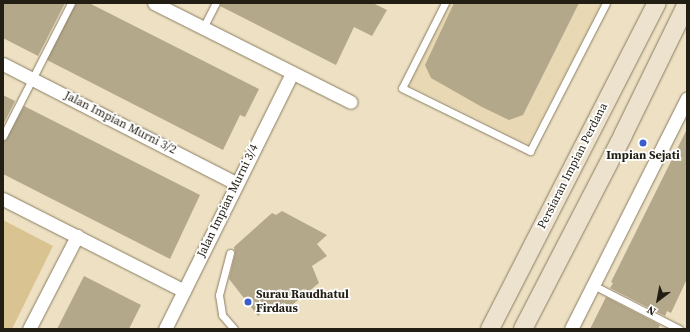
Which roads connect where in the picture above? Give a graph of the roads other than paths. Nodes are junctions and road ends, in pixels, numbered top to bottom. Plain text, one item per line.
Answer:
1 (71, 3) edge
2 (154, 3) edge
3 (216, 3) edge
4 (445, 3) edge
5 (606, 3) edge
6 (657, 3) edge
7 (686, 7) edge
8 (203, 28) junction
9 (3, 64) edge
10 (292, 73) junction
11 (31, 78) junction
12 (687, 98) edge
13 (351, 102) dead end
14 (3, 136) edge
15 (236, 183) junction
16 (3, 199) edge
17 (77, 236) junction
18 (230, 253) dead end
19 (593, 285) junction
20 (184, 291) junction
21 (29, 329) edge
22 (165, 329) edge
23 (234, 329) edge
24 (490, 329) edge
25 (522, 329) edge
26 (571, 329) edge
27 (679, 329) edge

1 - 11 lane
2 - 8 street
3 - 8 lane
4 - 5 lane
6 - 24 street, Persiaran Impian Perdana
7 - 25 street
8 - 10 street
9 - 11 street, Jalan Impian Murni 3/2
10 - 13 street
10 - 15 street, Jalan Impian Murni 3/4
11 - 14 lane
11 - 15 street, Jalan Impian Murni 3/2
12 - 19 street
15 - 20 street, Jalan Impian Murni 3/4
16 - 17 street
17 - 20 street
17 - 21 street
18 - 23 lane
19 - 26 street
19 - 27 lane
20 - 22 street, Jalan Impian Murni 3/4

